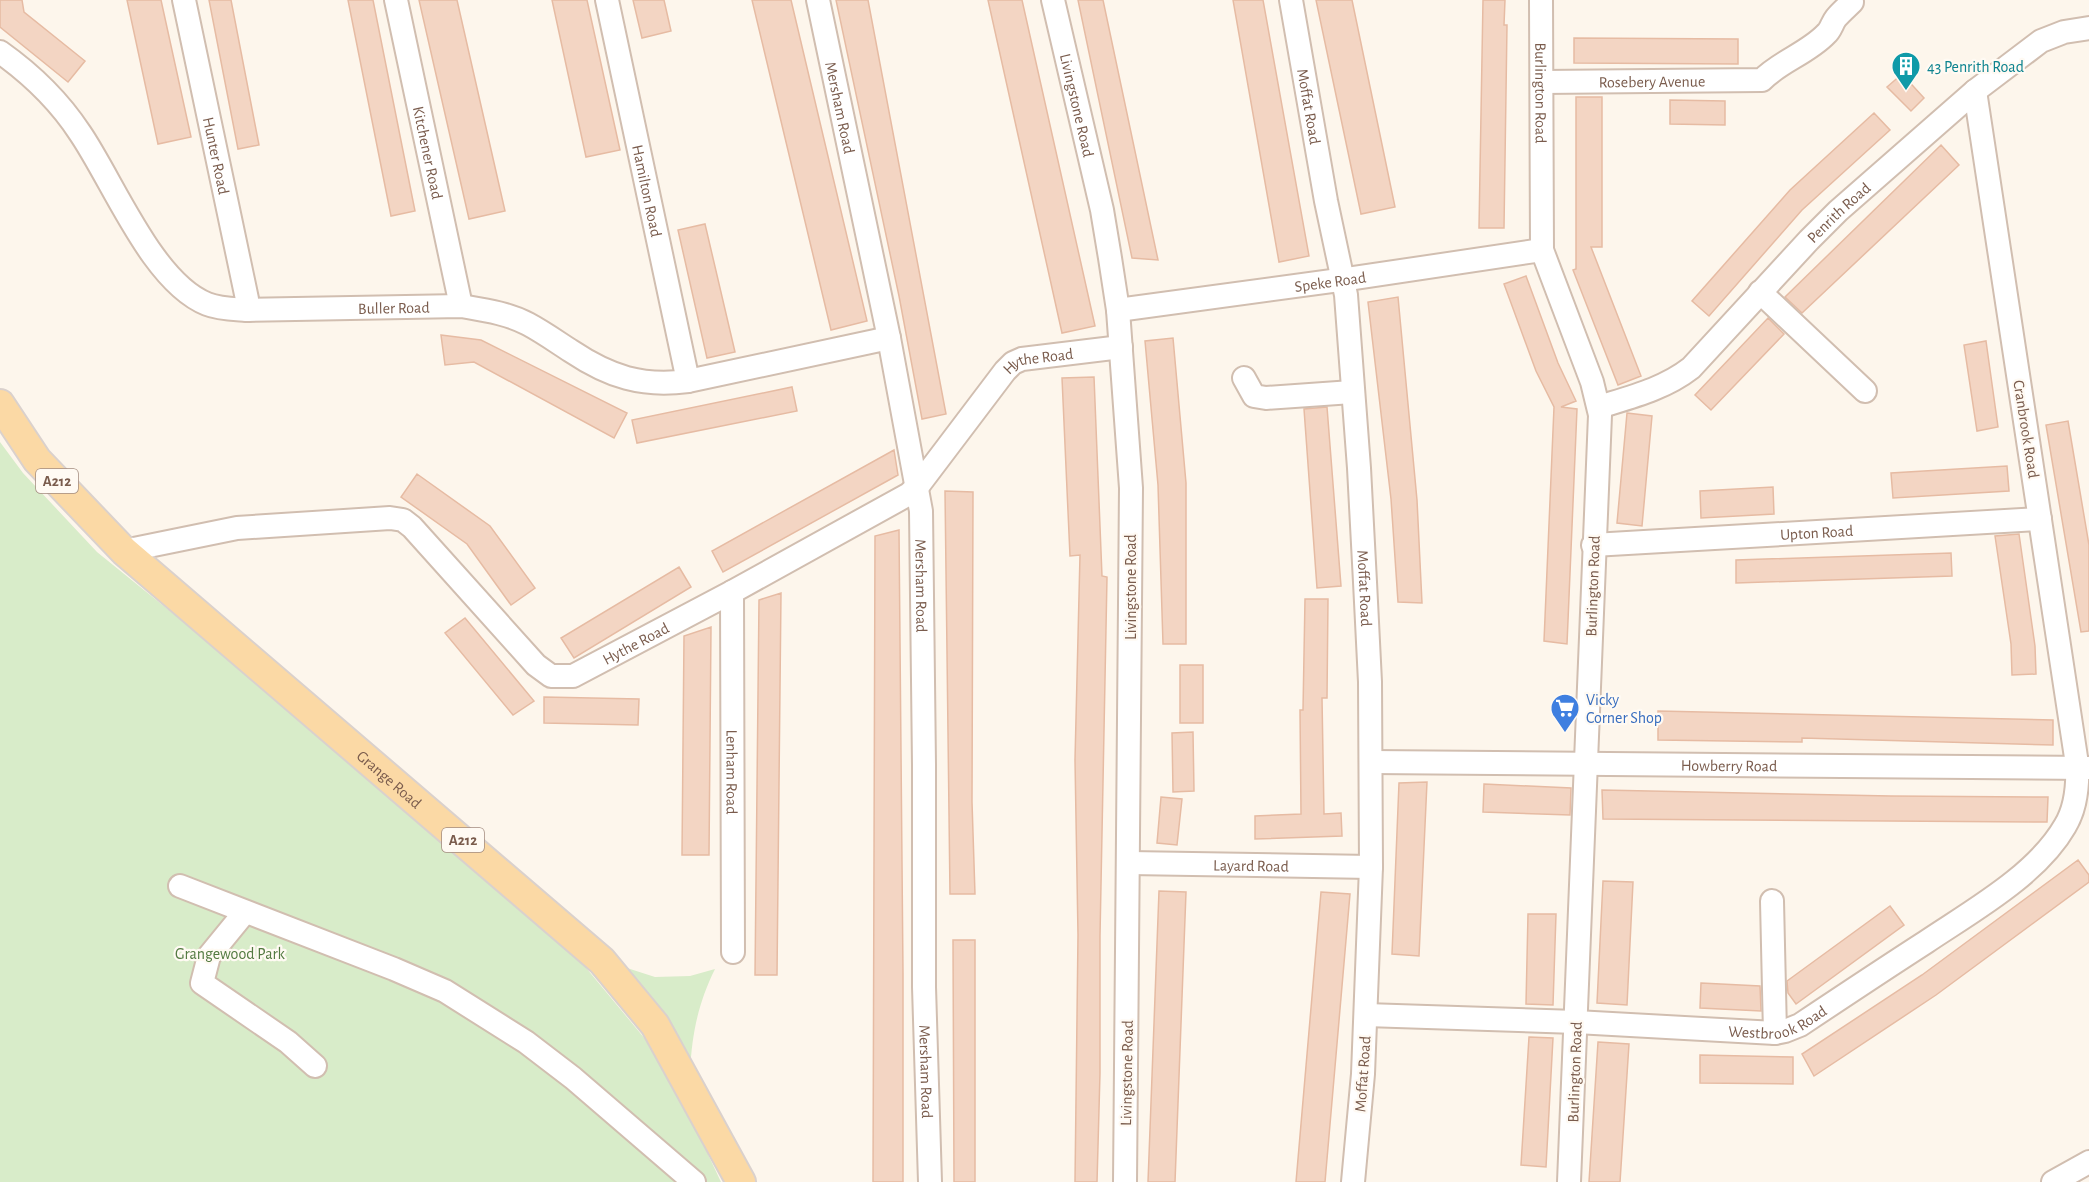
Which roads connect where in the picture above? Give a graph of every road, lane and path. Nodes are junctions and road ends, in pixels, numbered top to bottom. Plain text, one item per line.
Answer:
1 (184, 0) edge
2 (396, 0) edge
3 (607, 0) edge
4 (818, 0) edge
5 (1053, 0) edge
6 (1291, 0) edge
7 (1541, 0) edge
8 (1852, 2) dead end
9 (2089, 28) edge
10 (0, 51) edge
11 (1542, 82) junction
12 (1975, 91) junction
13 (1542, 250) junction
14 (1342, 279) junction
15 (1760, 292) junction
16 (461, 306) junction
17 (1118, 309) junction
18 (247, 310) junction
19 (889, 338) junction
20 (1121, 347) junction
21 (1244, 378) dead end
22 (688, 381) junction
23 (1865, 391) dead end
24 (1352, 392) junction
25 (0, 404) edge
26 (1599, 407) junction
27 (918, 486) junction
28 (2040, 519) junction
29 (1593, 545) junction
30 (124, 551) junction
31 (732, 592) junction
32 (1371, 762) junction
33 (1587, 763) junction
34 (2083, 768) edge
35 (1129, 863) junction
36 (1371, 867) junction
37 (180, 886) dead end
38 (1772, 901) dead end
39 (245, 912) junction
40 (733, 952) dead end
41 (1366, 1015) junction
42 (1576, 1022) junction
43 (1775, 1033) junction
44 (315, 1066) dead end
45 (2089, 1161) edge
46 (694, 1182) edge
47 (741, 1182) edge
48 (930, 1182) edge
49 (1125, 1182) edge
50 (1353, 1182) edge
51 (1569, 1182) edge
52 (2053, 1182) edge

1 - 18 street, Hunter Road
2 - 16 street, Kitchener Road
3 - 22 street, Hamilton Road
4 - 19 street, Mersham Road
5 - 17 street, Livingstone Road
6 - 14 street, Moffat Road
7 - 11 street, Burlington Road
8 - 11 street, Rosebery Avenue
9 - 12 street, Penrith Road
10 - 18 street, Buller Road
11 - 13 street, Burlington Road
12 - 15 street, Penrith Road
12 - 28 street, Cranbrook Road
13 - 14 street, Speke Road
13 - 26 street, Burlington Road
14 - 17 street, Speke Road
14 - 24 street, Moffat Road
15 - 23 street
15 - 26 street, Penrith Road
16 - 18 street, Buller Road
16 - 22 street, Buller Road
17 - 20 street, Livingstone Road
19 - 22 street, Buller Road
19 - 27 street, Mersham Road
20 - 27 street, Hythe Road
20 - 35 street, Livingstone Road
21 - 24 street
24 - 32 street, Moffat Road
25 - 30 main road, Grange Road / A212
26 - 29 street, Burlington Road
27 - 31 street, Hythe Road
27 - 48 street, Mersham Road
28 - 29 street, Upton Road
28 - 34 street, Cranbrook Road
29 - 33 street, Burlington Road
30 - 31 street, Hythe Road
30 - 47 main road, Grange Road / A212
31 - 40 street, Lenham Road
32 - 33 street, Howberry Road
32 - 36 street, Moffat Road
33 - 34 street, Howberry Road
33 - 42 street, Burlington Road
34 - 43 street, Westbrook Road
35 - 36 street, Layard Road
35 - 49 street, Livingstone Road
36 - 41 street, Moffat Road
37 - 39 street
38 - 43 street
39 - 44 street
39 - 46 street
41 - 42 street, Westbrook Road
41 - 50 street, Moffat Road
42 - 43 street, Westbrook Road
42 - 51 street, Burlington Road
45 - 52 street

